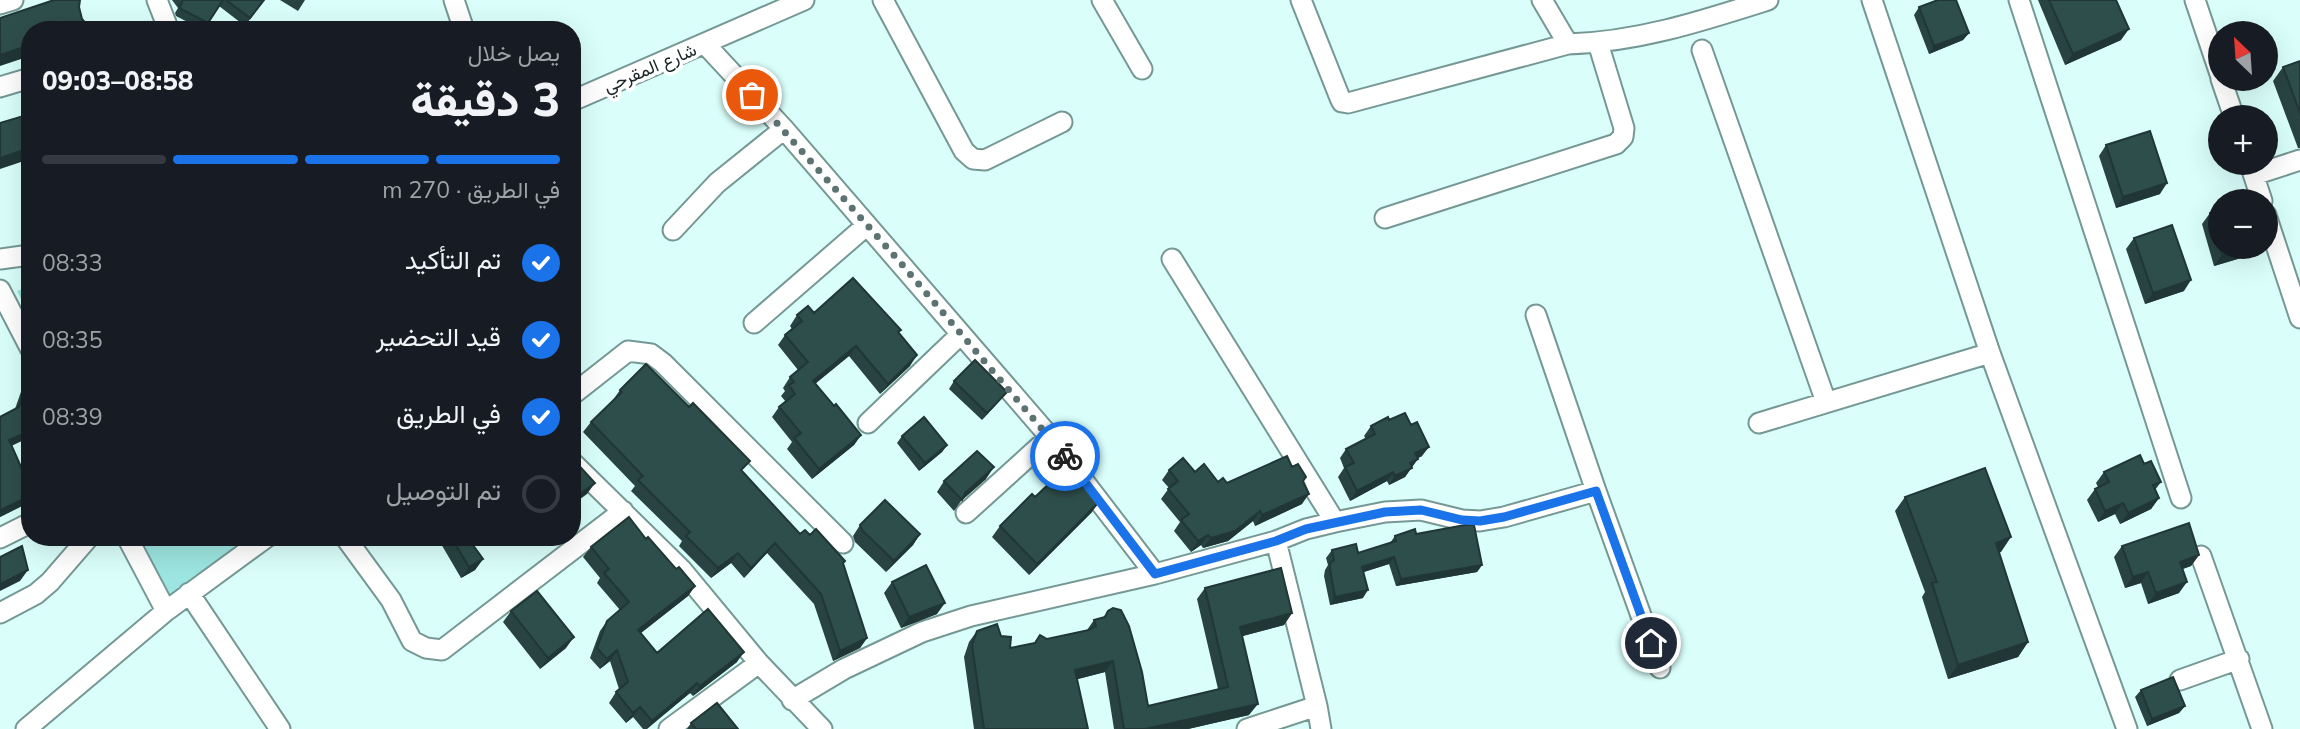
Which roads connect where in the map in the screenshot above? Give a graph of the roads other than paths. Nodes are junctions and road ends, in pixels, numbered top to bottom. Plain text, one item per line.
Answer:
1 (13, 0) edge
2 (157, 0) edge
3 (454, 0) edge
4 (804, 0) edge
5 (883, 0) edge
6 (1102, 0) edge
7 (1301, 0) edge
8 (1542, 0) edge
9 (1768, 0) edge
10 (1872, 0) edge
11 (2019, 0) edge
12 (2195, 0) edge
13 (0, 4) edge
14 (778, 5) edge
15 (164, 21) edge
16 (461, 21) edge
17 (2208, 39) edge
18 (1598, 43) junction
19 (705, 44) junction
20 (1568, 44) junction
21 (1702, 50) dead end
22 (1142, 69) dead end
23 (21, 81) edge
24 (0, 87) edge
25 (581, 97) edge
26 (1062, 122) dead end
27 (784, 129) junction
28 (2300, 160) edge
29 (2278, 164) edge
30 (1385, 218) dead end
31 (867, 225) junction
32 (673, 230) dead end
33 (2278, 251) edge
34 (21, 256) edge
35 (0, 259) edge
36 (1172, 259) dead end
37 (0, 290) edge
38 (1536, 315) dead end
39 (2300, 318) edge
40 (754, 323) dead end
41 (21, 331) edge
42 (961, 334) junction
43 (1990, 353) junction
44 (581, 388) edge
45 (1826, 402) junction
46 (868, 423) dead end
47 (1759, 423) dead end
48 (1050, 437) junction
49 (581, 471) edge
50 (1596, 491) junction
51 (2181, 498) dead end
52 (623, 511) junction
53 (967, 513) dead end
54 (1335, 522) junction
55 (21, 528) edge
56 (0, 538) edge
57 (1276, 541) junction
58 (581, 543) edge
59 (843, 543) dead end
60 (81, 546) edge
61 (132, 546) edge
62 (254, 546) edge
63 (352, 546) edge
64 (577, 546) edge
65 (2201, 556) edge
66 (1155, 574) junction
67 (189, 593) junction
68 (166, 611) junction
69 (0, 613) edge
70 (2239, 659) junction
71 (759, 663) junction
72 (1660, 668) dead end
73 (2180, 680) dead end
74 (792, 700) junction
75 (1317, 706) junction
76 (26, 729) edge
77 (280, 729) edge
78 (669, 729) edge
79 (822, 729) edge
80 (1247, 729) edge
81 (1321, 729) edge
82 (2127, 729) edge
83 (2262, 729) edge

1 - 13 street
2 - 15 street
3 - 16 street
4 - 14 street
5 - 26 street
6 - 22 street
7 - 20 street
8 - 20 street
9 - 18 street
10 - 43 street
11 - 51 street
12 - 17 street
14 - 19 street
18 - 20 street
18 - 30 street
19 - 25 street, شارع المقرحي
19 - 27 street, شارع المقرحي
21 - 45 street
23 - 24 street
27 - 31 street, شارع المقرحي
27 - 32 street
28 - 29 street
31 - 40 street
31 - 42 street, شارع المقرحي
33 - 39 street
34 - 35 street
36 - 54 street
37 - 41 street
38 - 50 street
42 - 46 street
42 - 48 street, شارع المقرحي
43 - 45 street
43 - 82 street
44 - 59 street
45 - 47 street
48 - 53 street
48 - 66 street, شارع المقرحي
49 - 52 street
50 - 54 street
50 - 72 street
52 - 58 street
52 - 71 street
54 - 57 street
55 - 56 street
57 - 66 street
57 - 75 street
60 - 69 street
61 - 68 street
62 - 67 street
63 - 64 street
65 - 70 street
66 - 74 street
67 - 68 street
67 - 77 street
68 - 76 street
70 - 73 street
70 - 83 street
71 - 74 street
71 - 78 street
74 - 79 street
75 - 80 street
75 - 81 street

